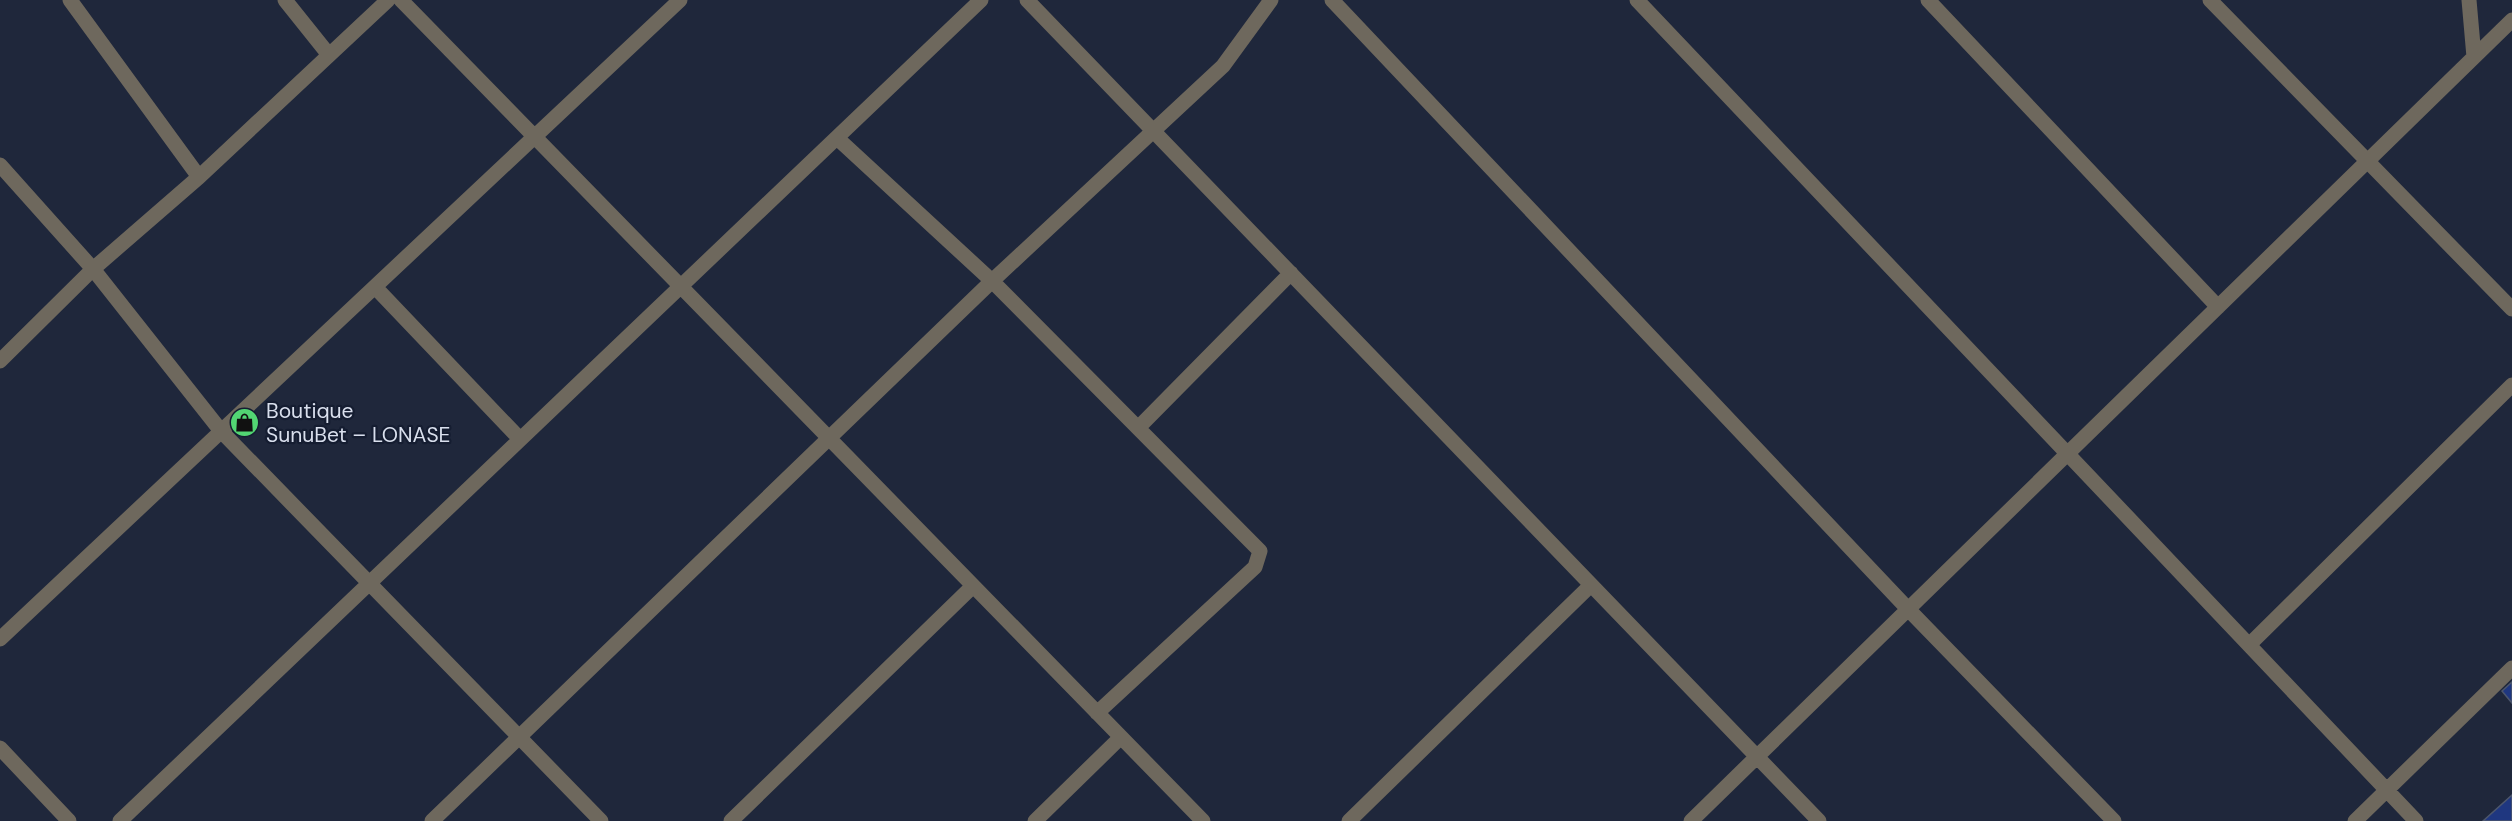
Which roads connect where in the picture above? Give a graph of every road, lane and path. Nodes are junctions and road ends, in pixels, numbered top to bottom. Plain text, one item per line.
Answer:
1 (70, 0) edge
2 (285, 0) edge
3 (388, 0) edge
4 (401, 0) edge
5 (680, 0) edge
6 (981, 0) edge
7 (1027, 0) edge
8 (1272, 0) edge
9 (1332, 0) edge
10 (1637, 0) edge
11 (1928, 0) edge
12 (2210, 0) edge
13 (2469, 0) edge
14 (2512, 20) edge
15 (329, 55) junction
16 (2474, 57) junction
17 (1153, 131) junction
18 (535, 136) junction
19 (837, 138) junction
20 (2368, 161) junction
21 (0, 165) edge
22 (199, 177) junction
23 (93, 269) junction
24 (1291, 273) junction
25 (992, 281) junction
26 (680, 286) junction
27 (375, 287) junction
28 (2218, 307) junction
29 (2512, 309) edge
30 (0, 361) edge
31 (2512, 385) edge
32 (1138, 428) junction
33 (221, 431) junction
34 (520, 439) junction
35 (830, 440) junction
36 (2068, 454) junction
37 (369, 583) junction
38 (1591, 585) junction
39 (973, 586) junction
40 (1908, 609) junction
41 (0, 639) edge
42 (2249, 645) junction
43 (2512, 668) edge
44 (1097, 713) junction
45 (519, 737) junction
46 (1121, 737) junction
47 (0, 748) edge
48 (1757, 757) junction
49 (2387, 790) junction
50 (69, 821) edge
51 (120, 821) edge
52 (432, 821) edge
53 (601, 821) edge
54 (731, 821) edge
55 (1035, 821) edge
56 (1203, 821) edge
57 (1349, 821) edge
58 (1691, 821) edge
59 (1819, 821) edge
60 (2114, 821) edge
61 (2355, 821) edge
62 (2416, 821) edge

1 - 22 street
2 - 15 street
3 - 15 street
4 - 18 street
5 - 18 street
6 - 19 street
7 - 17 street
8 - 17 street
9 - 40 street
10 - 36 street
11 - 28 street
12 - 20 street
13 - 16 street
14 - 16 street
15 - 22 street
16 - 20 street
17 - 24 street
17 - 25 street
18 - 26 street
18 - 27 street
19 - 25 street
19 - 26 street
20 - 28 street
20 - 29 street
21 - 23 street
22 - 23 street
23 - 30 street
23 - 33 street
24 - 32 street
24 - 38 street
25 - 32 street
25 - 35 street
26 - 34 street
26 - 35 street
27 - 33 street
27 - 34 street
28 - 36 street
31 - 42 street
32 - 44 street
33 - 37 street
33 - 41 street
34 - 37 street
35 - 39 street
35 - 45 street
36 - 40 street
36 - 42 street
37 - 45 street
37 - 51 street
38 - 48 street
38 - 57 street
39 - 44 street
39 - 54 street
40 - 48 street
40 - 60 street
42 - 49 street
43 - 49 street
44 - 46 street
45 - 52 street
45 - 53 street
46 - 55 street
46 - 56 street
47 - 50 street
48 - 58 street
48 - 59 street
49 - 61 street
49 - 62 street

